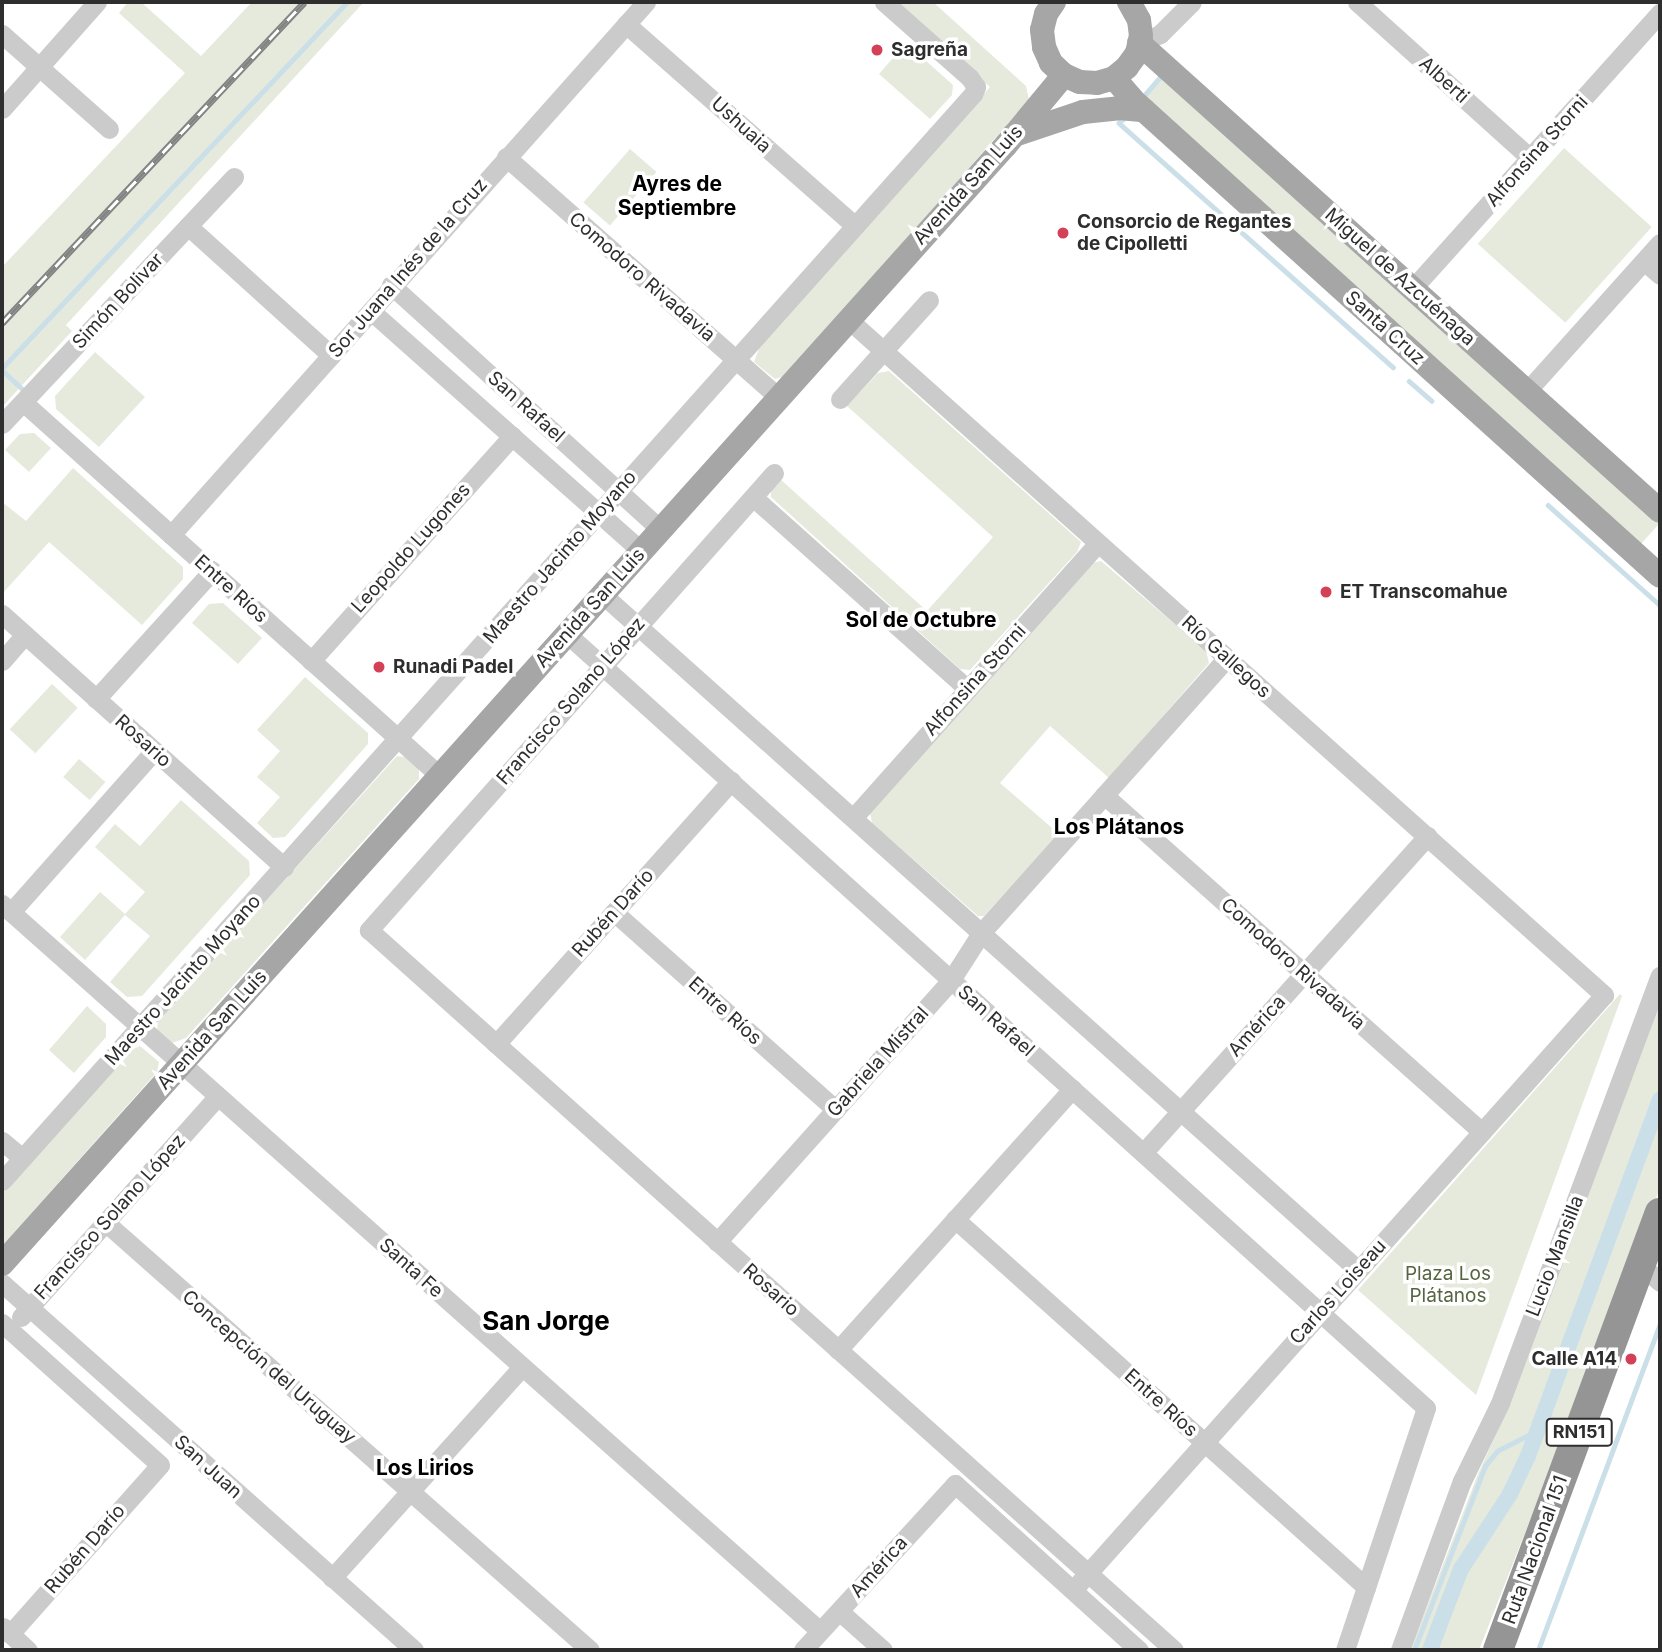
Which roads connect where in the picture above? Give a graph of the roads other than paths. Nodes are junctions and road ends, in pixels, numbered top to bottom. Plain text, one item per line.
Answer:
1 (97, 2) edge
2 (646, 2) edge
3 (884, 2) edge
4 (1129, 2) edge
5 (1148, 2) edge
6 (1192, 2) edge
7 (1357, 2) edge
8 (1643, 2) edge
9 (1042, 6) edge
10 (1660, 15) edge
11 (626, 24) junction
12 (2, 34) edge
13 (1140, 36) junction
14 (39, 67) junction
15 (1064, 75) junction
16 (1114, 78) junction
17 (2, 109) edge
18 (1144, 110) junction
19 (109, 129) dead end
20 (1014, 135) junction
21 (506, 157) junction
22 (1530, 158) junction
23 (234, 177) dead end
24 (188, 226) junction
25 (855, 226) junction
26 (1660, 243) edge
27 (1644, 261) junction
28 (1660, 275) edge
29 (391, 285) junction
30 (1413, 288) junction
31 (929, 300) dead end
32 (371, 311) junction
33 (849, 320) junction
34 (883, 351) junction
35 (331, 355) junction
36 (735, 359) junction
37 (1527, 391) junction
38 (779, 398) junction
39 (840, 399) dead end
40 (23, 402) junction
41 (2, 424) edge
42 (512, 436) junction
43 (774, 473) dead end
44 (618, 491) junction
45 (753, 497) junction
46 (1660, 511) edge
47 (600, 514) junction
48 (661, 530) junction
49 (171, 535) junction
50 (1098, 543) junction
51 (641, 551) junction
52 (212, 572) junction
53 (1660, 576) edge
54 (603, 594) junction
55 (2, 614) edge
56 (638, 626) junction
57 (567, 634) junction
58 (25, 635) junction
59 (1227, 658) junction
60 (2, 661) edge
61 (311, 661) junction
62 (602, 666) junction
63 (968, 689) junction
64 (96, 699) junction
65 (399, 739) junction
66 (155, 751) junction
67 (440, 776) junction
68 (731, 782) junction
69 (1104, 795) junction
70 (853, 818) junction
71 (1427, 836) junction
72 (284, 867) junction
73 (6, 908) edge
74 (614, 912) junction
75 (369, 930) joint
76 (981, 933) junction
77 (1304, 973) junction
78 (1660, 976) edge
79 (951, 980) junction
80 (1604, 995) joint
81 (140, 1027) junction
82 (496, 1044) junction
83 (181, 1064) junction
84 (1072, 1089) junction
85 (218, 1096) junction
86 (836, 1110) junction
87 (1180, 1111) junction
88 (1482, 1132) junction
89 (2, 1141) edge
90 (1143, 1153) junction
91 (22, 1158) junction
92 (2, 1181) edge
93 (1660, 1213) edge
94 (955, 1219) junction
95 (105, 1222) junction
96 (717, 1242) junction
97 (2, 1264) edge
98 (1358, 1270) junction
99 (1651, 1273) edge
100 (2, 1283) edge
101 (29, 1307) junction
102 (1320, 1312) junction
103 (4, 1331) edge
104 (838, 1350) junction
105 (522, 1367) junction
106 (1204, 1443) junction
107 (160, 1465) joint
108 (410, 1491) junction
109 (1088, 1573) junction
110 (332, 1578) junction
111 (1366, 1587) junction
112 (1073, 1590) junction
113 (839, 1611) junction
114 (6, 1630) edge
115 (820, 1631) junction
116 (29, 1650) edge
117 (414, 1650) edge
118 (590, 1650) edge
119 (803, 1650) edge
120 (883, 1650) edge
121 (1139, 1650) edge
122 (1174, 1650) edge
123 (1345, 1650) edge
124 (1400, 1650) edge
125 (1498, 1650) edge

1 - 14 street
2 - 11 street, Sor Juana Inés de la Cruz
3 - 25 street, Maestro Jacinto Moyano
4 - 13 main road
5 - 13 main road
6 - 13 street
7 - 22 street, Alberti
8 - 10 street
9 - 15 main road
10 - 22 street, Alfonsina Storni
11 - 21 street, Sor Juana Inés de la Cruz
11 - 25 street, Ushuaia
12 - 14 street
13 - 16 main road
13 - 30 main road, Miguel de Azcuénaga
14 - 17 street
14 - 19 street
15 - 16 main road
15 - 20 main road, Avenida San Luis
16 - 18 main road, Santa Cruz
18 - 20 main road
18 - 53 main road, Santa Cruz
20 - 33 main road, Avenida San Luis
21 - 29 street, Sor Juana Inés de la Cruz
21 - 36 street, Comodoro Rivadavia
22 - 30 street, Alfonsina Storni
23 - 24 street, Simón Bolivar
24 - 35 street
24 - 40 street, Simón Bolivar
25 - 36 street, Maestro Jacinto Moyano
26 - 27 street
27 - 28 street
27 - 37 street
29 - 32 street, Sor Juana Inés de la Cruz
29 - 44 street, San Rafael
30 - 37 main road, Miguel de Azcuénaga
31 - 34 street
32 - 35 street, Sor Juana Inés de la Cruz
32 - 42 street, San Rafael
33 - 34 street, Río Gallegos
33 - 38 main road, Avenida San Luis
34 - 39 street
34 - 50 street, Río Gallegos
35 - 49 street, Sor Juana Inés de la Cruz
36 - 38 street, Comodoro Rivadavia
36 - 44 street, Maestro Jacinto Moyano
37 - 46 main road, Miguel de Azcuénaga
38 - 48 main road, Avenida San Luis
40 - 41 street, Simón Bolivar
40 - 49 street, Entre Ríos
42 - 47 street, San Rafael
42 - 61 street, Leopoldo Lugones
43 - 45 street, Francisco Solano López
44 - 47 street, Maestro Jacinto Moyano
44 - 48 street, San Rafael
45 - 56 street, Francisco Solano López
45 - 63 street
47 - 51 street, San Rafael
47 - 65 street, Maestro Jacinto Moyano
48 - 51 main road, Avenida San Luis
49 - 52 street, Entre Ríos
50 - 59 street, Río Gallegos
50 - 63 street, Alfonsina Storni
51 - 54 main road, Avenida San Luis
52 - 61 street, Entre Ríos
52 - 64 street
54 - 56 street
54 - 57 main road, Avenida San Luis
55 - 58 street, Rosario
56 - 62 street, Francisco Solano López
56 - 70 street
57 - 62 street, San Rafael
57 - 67 main road, Avenida San Luis
58 - 60 street
58 - 64 street, Rosario
59 - 69 street, Gabriela Mistral
59 - 71 street, Río Gallegos
61 - 65 street, Entre Ríos
62 - 68 street, San Rafael
62 - 75 street, Francisco Solano López
63 - 70 street, Alfonsina Storni
64 - 66 street, Rosario
65 - 67 street, Entre Ríos
65 - 72 street, Maestro Jacinto Moyano
66 - 72 street, Rosario
66 - 73 street
67 - 83 main road, Avenida San Luis
68 - 74 street, Rubén Darío
68 - 79 street, San Rafael
69 - 76 street, Gabriela Mistral
69 - 77 street, Comodoro Rivadavia
70 - 76 street
71 - 77 street, América
71 - 80 street, Río Gallegos
72 - 81 street, Maestro Jacinto Moyano
73 - 81 street, Santa Fe
74 - 82 street, Rubén Darío
74 - 86 street, Entre Ríos
75 - 82 street, Rosario
76 - 79 street, Gabriela Mistral
76 - 87 street
77 - 87 street, América
77 - 88 street, Comodoro Rivadavia
78 - 124 street, Lucio Mansilla
79 - 84 street, San Rafael
79 - 86 street, Gabriela Mistral
80 - 88 street, Carlos Loiseau
81 - 83 street, Santa Fe
81 - 91 street, Maestro Jacinto Moyano
82 - 96 street, Rosario
83 - 85 street, Santa Fe
83 - 97 main road, Avenida San Luis
84 - 90 street, San Rafael
84 - 94 street
85 - 95 street, Francisco Solano López
85 - 105 street, Santa Fe
86 - 96 street, Gabriela Mistral
87 - 90 street, América
87 - 98 street
88 - 98 street, Carlos Loiseau
89 - 91 street
90 - 102 street, San Rafael
91 - 92 street, Maestro Jacinto Moyano
93 - 99 highway, Ruta Nacional 151 / RN151
94 - 104 street
94 - 106 street, Entre Ríos
95 - 101 street, Francisco Solano López
95 - 108 street, Concepción del Uruguay
96 - 104 street, Rosario
98 - 102 street, Carlos Loiseau
99 - 125 highway, Ruta Nacional 151 / RN151
100 - 101 street, San Juan
101 - 103 street, Francisco Solano López
101 - 110 street, San Juan
102 - 106 street, Carlos Loiseau
102 - 111 street, San Rafael
103 - 107 street, San Juan
104 - 109 street, Rosario
105 - 108 street
105 - 115 street, Santa Fe
106 - 109 street, Carlos Loiseau
106 - 111 street, Entre Ríos
107 - 114 street, Rubén Darío
108 - 110 street
108 - 118 street, Concepción del Uruguay
109 - 112 street, Carlos Loiseau
109 - 122 street, Rosario
110 - 117 street, San Juan
111 - 123 street
112 - 113 street, América
112 - 121 street
113 - 115 street, América
113 - 120 street
114 - 116 street
115 - 119 street, América

